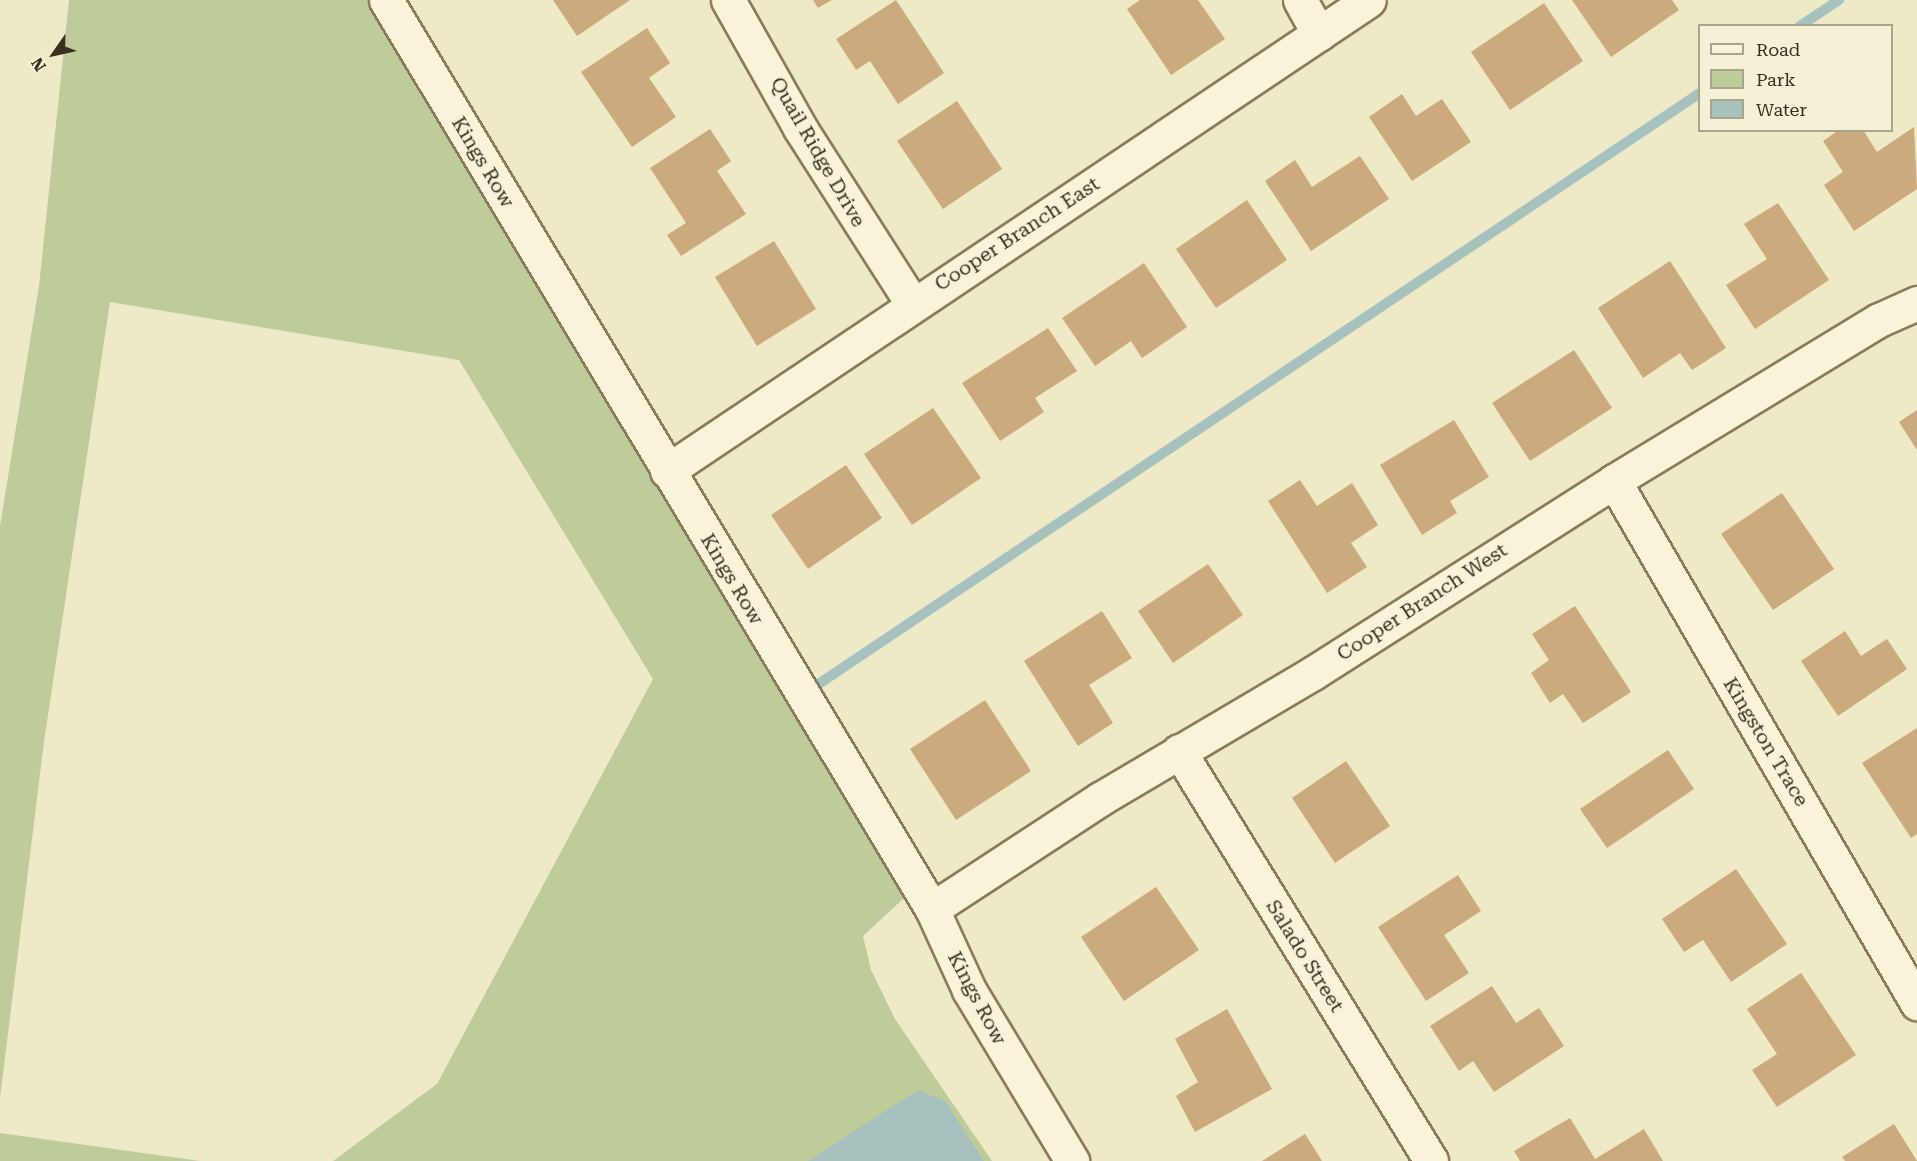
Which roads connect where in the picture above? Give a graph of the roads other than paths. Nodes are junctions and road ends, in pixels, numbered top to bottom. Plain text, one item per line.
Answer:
1 (386, 0) edge
2 (728, 0) edge
3 (1300, 0) edge
4 (1369, 0) edge
5 (1319, 34) junction
6 (912, 303) junction
7 (1917, 303) edge
8 (667, 471) junction
9 (1614, 482) junction
10 (1179, 751) junction
11 (932, 909) junction
12 (1917, 1003) edge
13 (1072, 1161) edge
14 (1431, 1161) edge

1 - 8 street, Kings Row
2 - 6 street, Quail Ridge Drive
3 - 5 street
4 - 5 street, Cooper Branch East
5 - 6 street, Cooper Branch East
6 - 8 street, Cooper Branch East
7 - 9 street, Cooper Branch West
8 - 11 street, Kings Row
9 - 10 street, Cooper Branch West
9 - 12 street, Kingston Trace
10 - 11 street, Cooper Branch West
10 - 14 street, Salado Street
11 - 13 street, Kings Row

